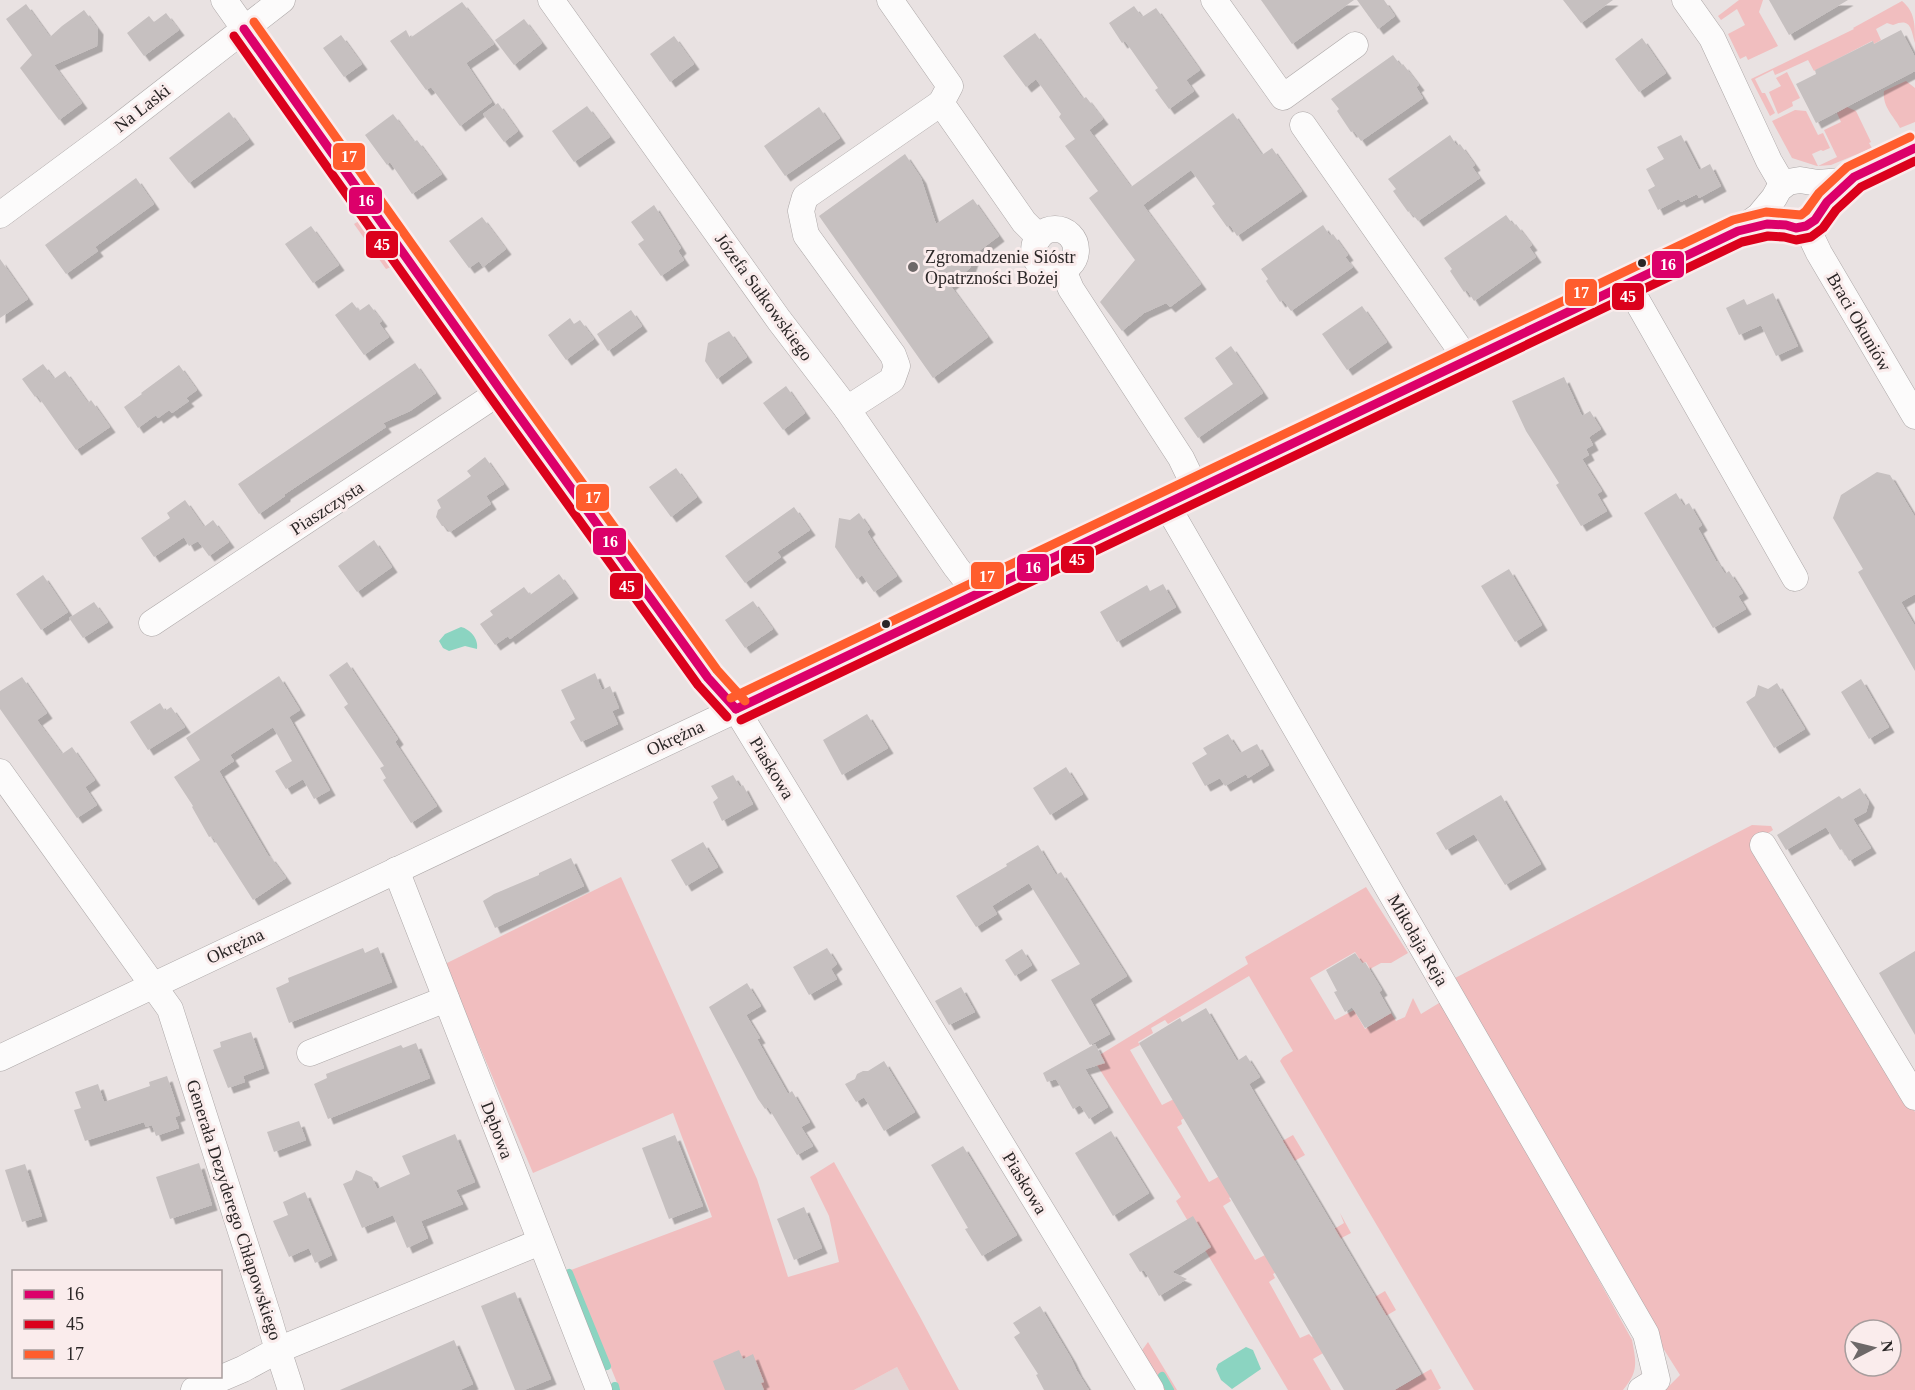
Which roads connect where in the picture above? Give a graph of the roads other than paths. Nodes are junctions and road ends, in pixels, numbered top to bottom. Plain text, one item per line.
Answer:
1 (224, 0) edge
2 (282, 0) edge
3 (551, 0) edge
4 (890, 0) edge
5 (1214, 0) edge
6 (1685, 0) edge
7 (244, 29) junction
8 (1355, 45) dead end
9 (943, 90) junction
10 (1303, 125) dead end
11 (1915, 148) edge
12 (1854, 177) junction
13 (1788, 188) junction
14 (0, 215) edge
15 (1804, 221) junction
16 (1738, 231) junction
17 (1628, 285) junction
18 (1468, 361) junction
19 (501, 391) junction
20 (847, 408) junction
21 (1915, 416) edge
22 (1196, 489) junction
23 (1166, 504) junction
24 (1795, 578) dead end
25 (977, 594) junction
26 (152, 623) dead end
27 (736, 709) junction
28 (0, 772) edge
29 (1763, 845) dead end
30 (396, 870) junction
31 (152, 985) junction
32 (446, 999) junction
33 (310, 1053) dead end
34 (0, 1058) edge
35 (1915, 1097) edge
36 (540, 1242) junction
37 (278, 1350) junction
38 (1649, 1385) edge
39 (194, 1390) edge
40 (291, 1390) edge
41 (599, 1390) edge
42 (1151, 1390) edge

1 - 7 street, Piaskowa
2 - 7 street, Na Laski
3 - 20 street, Józefa Sułkowskiego
4 - 9 street
5 - 8 street
6 - 13 street
7 - 14 street, Na Laski
7 - 19 street, Piaskowa
9 - 20 street
9 - 22 street
10 - 18 street
11 - 12 street
12 - 13 street
12 - 15 street
13 - 15 street
13 - 15 street
13 - 16 street, Okrężna
15 - 16 street, Okrężna
15 - 21 street, Braci Okuniów
16 - 17 street, Okrężna
17 - 18 street, Okrężna
17 - 24 street
18 - 22 street, Okrężna
19 - 26 street, Piaszczysta
19 - 27 street, Piaskowa
20 - 25 street, Józefa Sułkowskiego
22 - 23 street, Okrężna
23 - 25 street, Okrężna
23 - 38 street, Mikołaja Reja
25 - 27 street, Okrężna
27 - 30 street, Okrężna
27 - 42 street, Piaskowa
28 - 31 street, Generała Dezyderego Chłapowskiego
29 - 35 street
30 - 31 street, Okrężna
30 - 32 street, Dębowa
31 - 34 street, Okrężna
31 - 37 street, Generała Dezyderego Chłapowskiego
32 - 33 street
32 - 36 street, Dębowa
36 - 37 street
36 - 41 street, Dębowa
37 - 39 street, Generała Dezyderego Chłapowskiego
37 - 40 street

